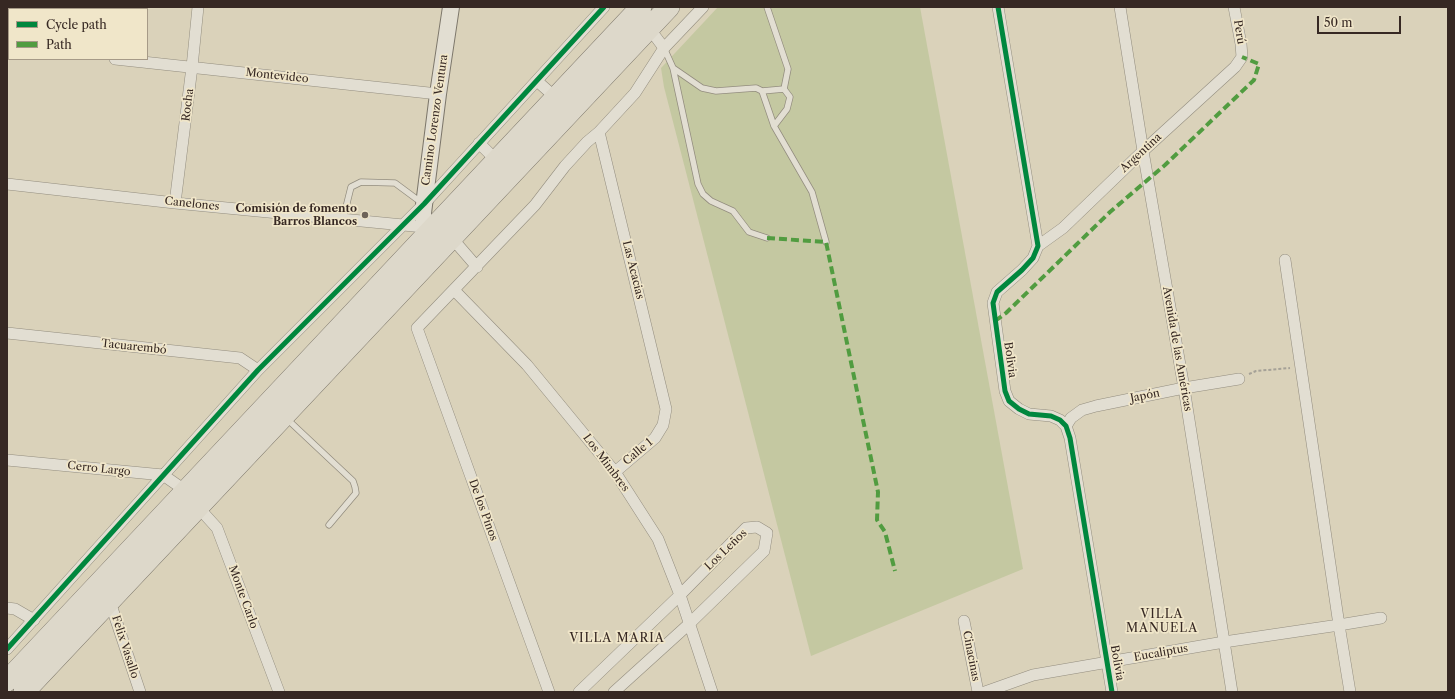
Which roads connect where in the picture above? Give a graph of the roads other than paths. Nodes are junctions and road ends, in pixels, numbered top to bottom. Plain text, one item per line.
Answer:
1 (198, 7) edge
2 (451, 7) edge
3 (604, 7) edge
4 (641, 7) edge
5 (669, 7) edge
6 (702, 7) edge
7 (767, 7) edge
8 (998, 7) edge
9 (1120, 7) edge
10 (1234, 7) edge
11 (649, 28) junction
12 (664, 48) junction
13 (1242, 57) joint
14 (125, 60) edge
15 (192, 67) junction
16 (673, 68) junction
17 (537, 81) junction
18 (784, 89) junction
19 (762, 91) junction
20 (438, 94) junction
21 (555, 97) junction
22 (774, 126) junction
23 (599, 132) junction
24 (479, 143) junction
25 (1143, 151) junction
26 (496, 160) junction
27 (7, 184) edge
28 (175, 203) junction
29 (424, 204) junction
30 (344, 219) junction
31 (403, 225) junction
32 (435, 238) junction
33 (767, 238) dead end
34 (826, 242) dead end
35 (1038, 246) junction
36 (1285, 260) dead end
37 (477, 267) junction
38 (454, 290) junction
39 (7, 333) edge
40 (258, 370) junction
41 (1239, 379) road end
42 (1184, 388) junction
43 (666, 409) joint
44 (284, 416) junction
45 (1066, 426) junction
46 (7, 460) edge
47 (615, 472) junction
48 (163, 476) junction
49 (186, 491) junction
50 (198, 507) junction
51 (329, 525) dead end
52 (680, 595) junction
53 (110, 602) junction
54 (7, 608) edge
55 (1381, 618) dead end
56 (34, 620) junction
57 (964, 621) dead end
58 (689, 624) junction
59 (1339, 625) junction
60 (1224, 642) junction
61 (7, 649) edge
62 (1106, 662) junction
63 (7, 681) edge
64 (24, 692) edge
65 (140, 692) edge
66 (278, 692) edge
67 (549, 692) edge
68 (579, 692) edge
69 (614, 692) edge
70 (712, 692) edge
71 (978, 692) edge
72 (985, 692) edge
73 (1112, 692) edge
74 (1232, 692) edge
75 (1350, 692) edge

1 - 15 street, Rocha
2 - 20 street, Camino Lorenzo Ventura
3 - 17 street
4 - 21 highway
5 - 11 highway
6 - 12 street
7 - 18 lane
8 - 35 street
9 - 25 street, Avenida de las Américas
10 - 13 street, Perú
11 - 12 street
11 - 32 highway
12 - 16 lane
12 - 23 street
13 - 25 street, Argentina
14 - 15 street, Montevideo
15 - 20 street, Montevideo
15 - 28 street, Rocha
16 - 19 lane
16 - 33 lane
17 - 21 street
17 - 24 street
18 - 19 lane
18 - 22 lane
19 - 22 lane
20 - 29 street, Camino Lorenzo Ventura
21 - 26 highway
22 - 34 lane
23 - 37 street
23 - 43 street, Las Acacias
24 - 26 street
24 - 29 street
25 - 35 street, Argentina
25 - 42 street, Avenida de las Américas
26 - 32 highway
27 - 28 street, Canelones
28 - 30 street, Canelones
29 - 30 lane
29 - 31 street
29 - 32 street, Camino Lorenzo Ventura
30 - 31 street, Canelones
31 - 32 street, Canelones
31 - 40 street
32 - 37 street
32 - 44 highway
32 - 49 highway
35 - 45 street, Bolivia
36 - 59 street
37 - 38 street
38 - 47 street, Los Mimbres
38 - 67 street, De los Pinos
39 - 40 street, Tacuarembó
40 - 48 street
41 - 42 street, Japón
42 - 45 street, Japón
42 - 60 street, Avenida de las Américas
43 - 47 street, Calle 1
44 - 50 highway
44 - 51 lane
45 - 62 street, Bolivia
46 - 48 street, Cerro Largo
47 - 52 street, Los Mimbres
48 - 49 street, Cerro Largo
48 - 56 street
49 - 63 highway
50 - 53 highway
50 - 66 street, Monte Carlo
52 - 58 street, Los Mimbres
52 - 58 street, Los Leños
52 - 68 street, Los Leños
53 - 64 highway
53 - 65 street, Felix Vasallo
54 - 56 street
55 - 59 street, Eucaliptus
56 - 61 street
57 - 71 street, Cinacinas
58 - 69 street, Los Leños
58 - 70 street, Los Mimbres
59 - 60 street, Eucaliptus
59 - 75 street
60 - 62 street, Eucaliptus
60 - 74 street, Avenida de las Américas
62 - 72 street, Eucaliptus
62 - 73 street, Bolivia

